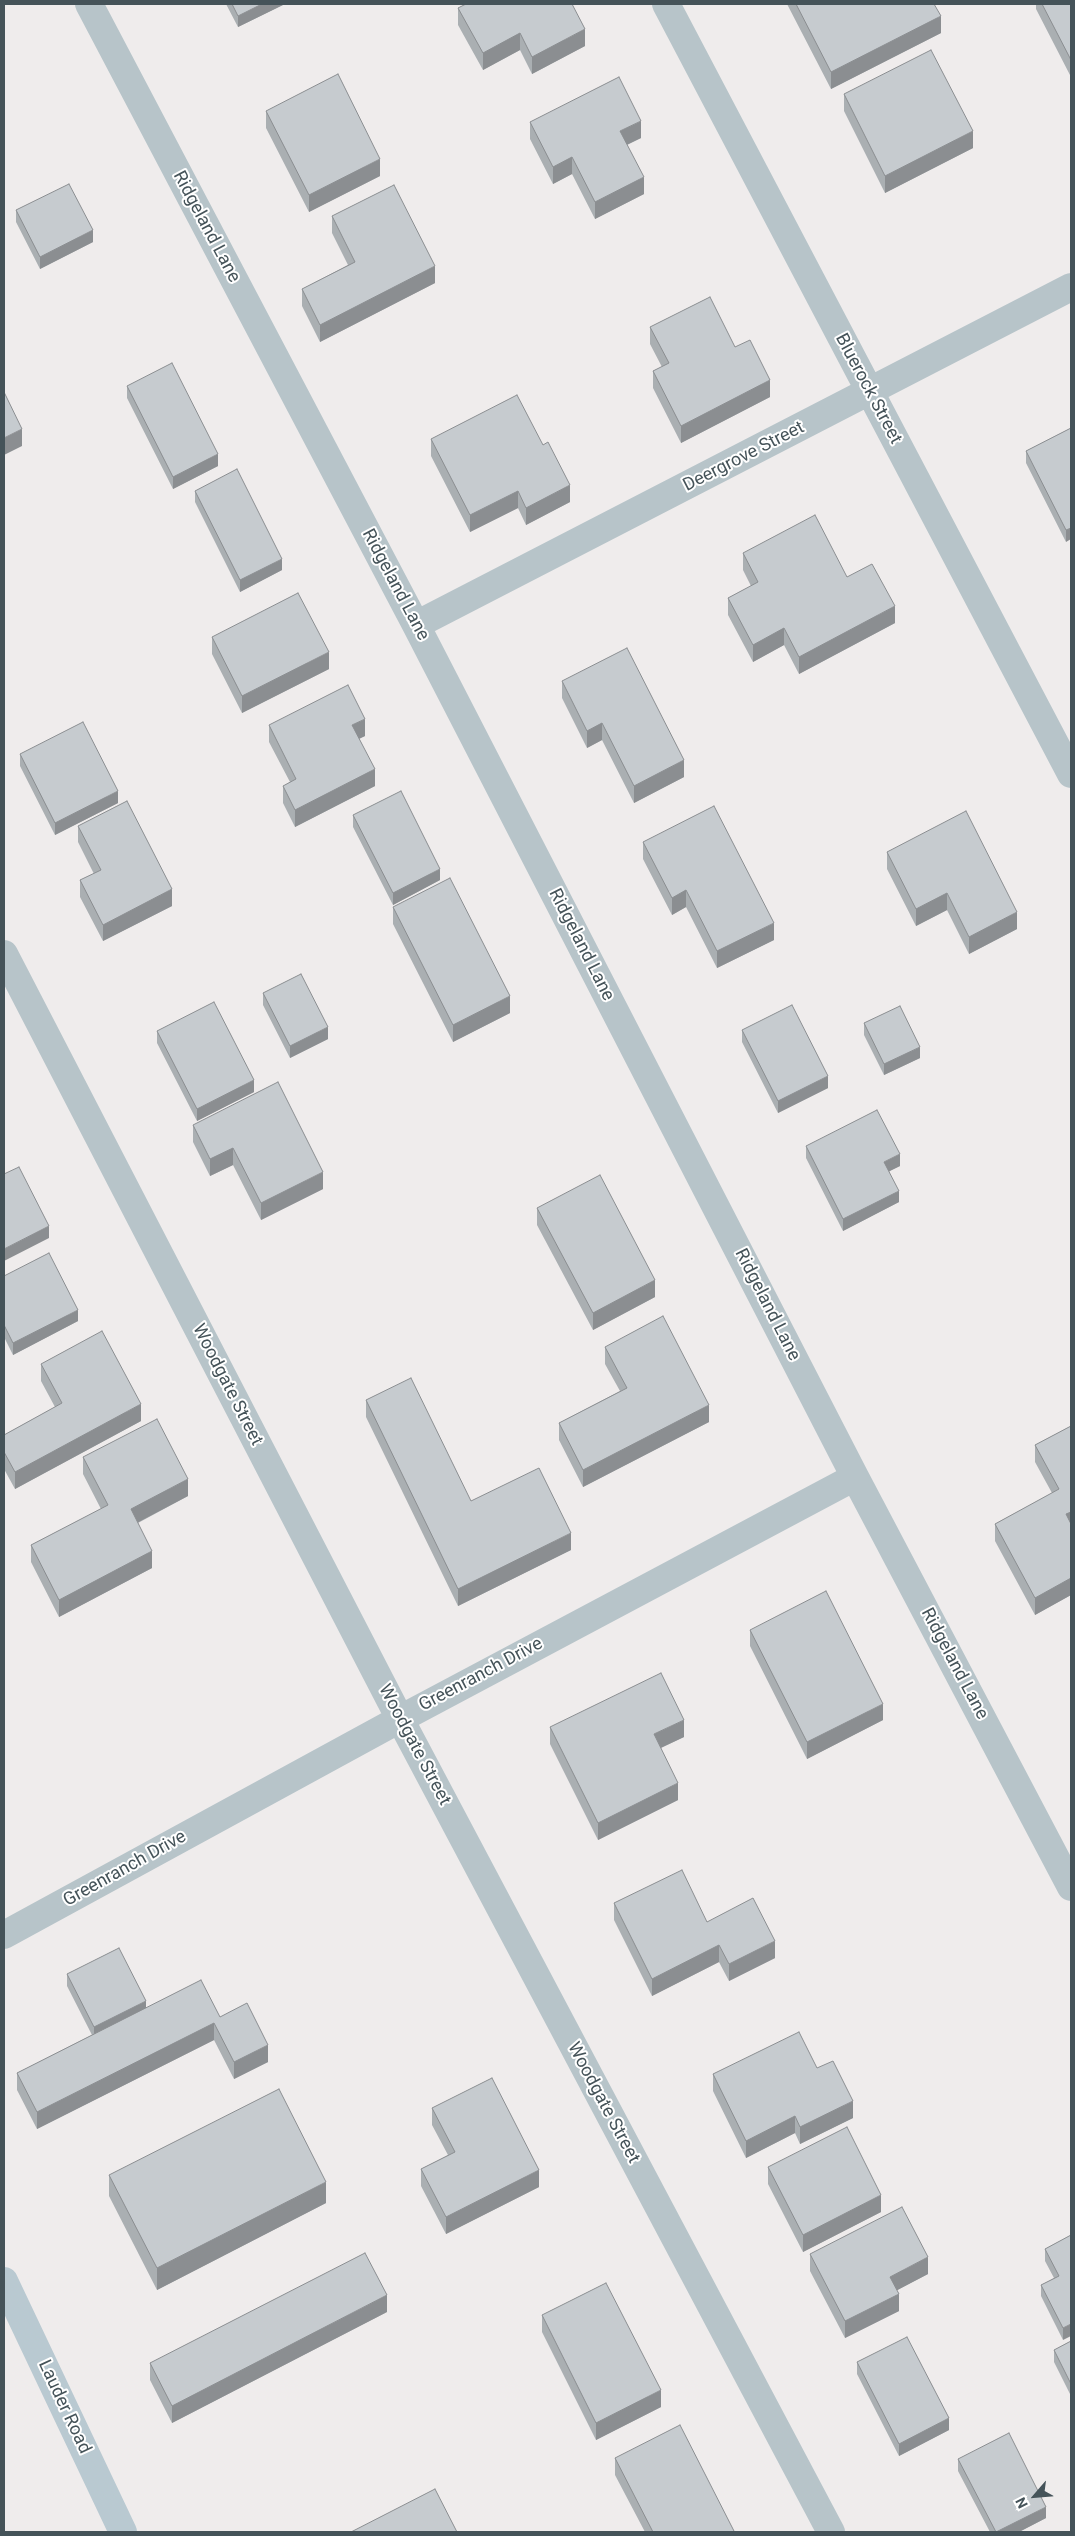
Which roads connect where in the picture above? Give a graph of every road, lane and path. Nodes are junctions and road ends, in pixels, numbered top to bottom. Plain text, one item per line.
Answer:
1 (89, 4) edge
2 (666, 4) edge
3 (1071, 288) edge
4 (870, 392) junction
5 (416, 625) junction
6 (1071, 774) edge
7 (4, 954) edge
8 (855, 1477) junction
9 (400, 1718) junction
10 (1071, 1887) edge
11 (4, 1935) edge
12 (4, 2282) edge
13 (123, 2532) edge
14 (831, 2532) edge

1 - 5 street, Ridgeland Lane
2 - 4 street, Bluerock Street
3 - 4 street, Deergrove Street
4 - 5 street, Deergrove Street
4 - 6 street, Bluerock Street
5 - 8 street, Ridgeland Lane
7 - 9 street, Woodgate Street
8 - 9 street, Greenranch Drive
8 - 10 street, Ridgeland Lane
9 - 11 street, Greenranch Drive
9 - 14 street, Woodgate Street
12 - 13 main road, Lauder Road

